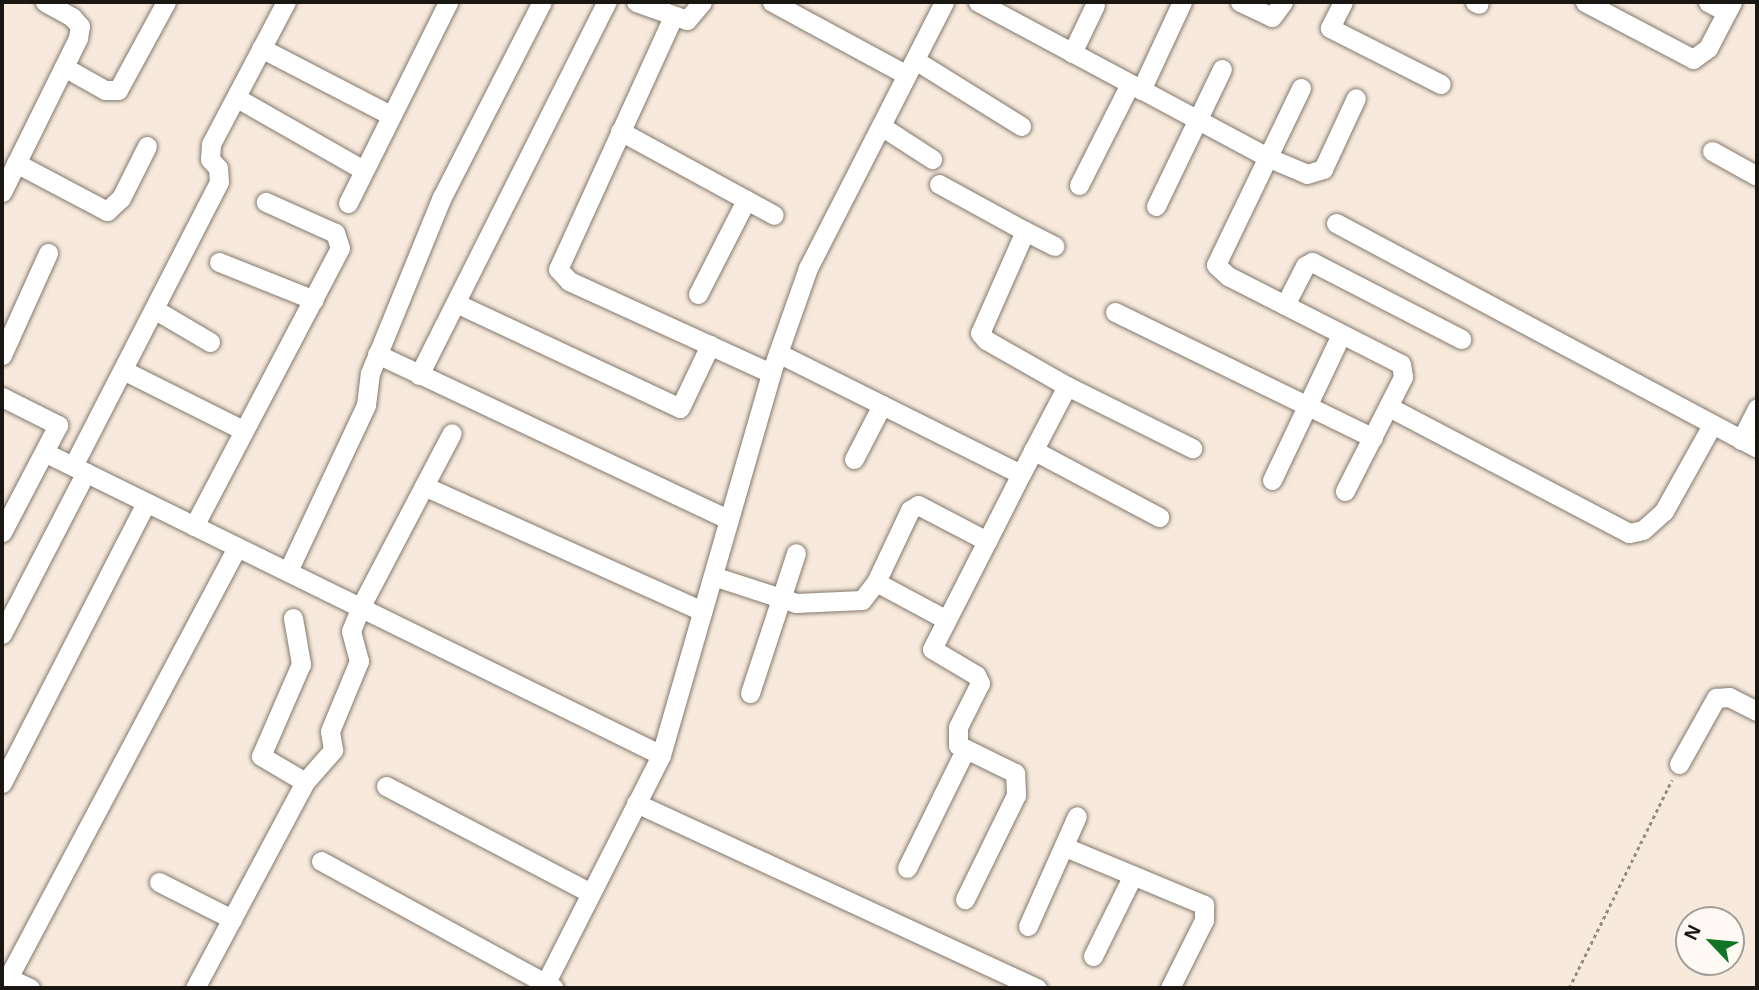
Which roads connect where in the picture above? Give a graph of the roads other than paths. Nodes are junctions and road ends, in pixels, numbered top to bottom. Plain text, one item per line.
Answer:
1 (166, 2) edge
2 (286, 2) edge
3 (448, 2) edge
4 (542, 2) edge
5 (607, 2) edge
6 (636, 2) edge
7 (702, 2) edge
8 (772, 2) edge
9 (944, 2) edge
10 (978, 2) edge
11 (1182, 2) edge
12 (1240, 2) edge
13 (1283, 2) edge
14 (1343, 2) edge
15 (1585, 2) edge
16 (1708, 2) edge
17 (50, 3) edge
18 (1095, 5) dead end
19 (1729, 7) edge
20 (1009, 9) edge
21 (673, 17) junction
22 (261, 48) junction
23 (1072, 53) junction
24 (64, 67) junction
25 (911, 68) junction
26 (1222, 69) dead end
27 (1441, 84) dead end
28 (1135, 87) junction
29 (1301, 88) dead end
30 (237, 98) junction
31 (1356, 98) dead end
32 (390, 115) junction
33 (1198, 119) junction
34 (1021, 126) dead end
35 (881, 127) junction
36 (620, 131) junction
37 (147, 146) dead end
38 (1712, 151) dead end
39 (1267, 157) junction
40 (932, 159) dead end
41 (16, 163) junction
42 (363, 170) junction
43 (1757, 176) edge
44 (939, 184) dead end
45 (1079, 185) dead end
46 (2, 192) edge
47 (746, 200) junction
48 (266, 202) dead end
49 (348, 203) dead end
50 (1156, 206) dead end
51 (774, 215) dead end
52 (1336, 223) dead end
53 (1025, 231) junction
54 (1054, 246) dead end
55 (48, 253) dead end
56 (219, 261) dead end
57 (698, 294) dead end
58 (314, 300) junction
59 (456, 303) junction
60 (1285, 305) junction
61 (154, 309) junction
62 (1115, 312) dead end
63 (1341, 335) junction
64 (1461, 339) dead end
65 (210, 342) dead end
66 (710, 345) junction
67 (778, 353) junction
68 (377, 354) junction
69 (2, 355) edge
70 (123, 370) junction
71 (771, 373) junction
72 (419, 375) junction
73 (1067, 386) junction
74 (2, 397) edge
75 (882, 405) junction
76 (1306, 405) junction
77 (1389, 407) junction
78 (1757, 408) edge
79 (1712, 425) junction
80 (243, 430) junction
81 (452, 433) dead end
82 (1373, 438) junction
83 (1749, 444) edge
84 (1192, 448) dead end
85 (1033, 450) junction
86 (46, 453) junction
87 (854, 459) dead end
88 (80, 469) junction
89 (1021, 474) junction
90 (1272, 480) dead end
91 (424, 486) junction
92 (1345, 491) dead end
93 (9, 503) edge
94 (146, 503) junction
95 (1159, 517) dead end
96 (729, 520) junction
97 (194, 526) junction
98 (2, 532) edge
99 (987, 541) junction
100 (237, 547) junction
101 (796, 553) dead end
102 (288, 571) junction
103 (713, 576) junction
104 (876, 582) junction
105 (779, 601) junction
106 (360, 606) junction
107 (702, 611) junction
108 (292, 618) dead end
109 (945, 619) junction
110 (2, 635) edge
111 (750, 693) dead end
112 (1757, 711) edge
113 (964, 752) junction
114 (661, 754) junction
115 (1679, 764) road end
116 (305, 782) junction
117 (2, 783) edge
118 (386, 786) dead end
119 (636, 803) junction
120 (1077, 816) dead end
121 (1065, 847) junction
122 (321, 861) dead end
123 (906, 868) dead end
124 (1133, 874) junction
125 (159, 882) dead end
126 (591, 893) junction
127 (965, 899) dead end
128 (232, 919) junction
129 (1028, 926) dead end
130 (1093, 956) dead end
131 (5, 976) edge
132 (548, 987) edge
133 (30, 988) edge
134 (195, 988) edge
135 (1037, 988) edge
136 (1170, 988) edge

1 - 24 street
2 - 22 street
3 - 32 street
4 - 68 street
5 - 59 street
6 - 21 street
7 - 21 street
8 - 25 street
9 - 25 street
10 - 20 street
11 - 28 street
12 - 13 street
14 - 27 street
15 - 19 street
16 - 19 street
17 - 24 street
18 - 23 street
20 - 23 street
21 - 36 street
22 - 30 street
22 - 32 street
23 - 28 street
24 - 41 street
25 - 34 street
25 - 35 street
26 - 33 street
28 - 33 street
28 - 45 street
29 - 39 street
30 - 42 street
30 - 61 street
31 - 39 street
32 - 42 street
33 - 39 street
33 - 50 street
35 - 40 street
35 - 67 street
36 - 47 street
36 - 66 street
37 - 41 street
38 - 43 street
39 - 60 street
41 - 46 street
42 - 49 street
44 - 53 street
47 - 51 street
47 - 57 street
48 - 58 street
52 - 79 street
53 - 54 street
53 - 73 street
55 - 69 street
56 - 58 street
58 - 80 street
59 - 66 street
59 - 72 street
60 - 63 street
60 - 64 street
61 - 65 street
61 - 70 street
62 - 76 street
63 - 76 street
63 - 77 street
66 - 71 street
67 - 71 street
67 - 75 street
68 - 72 street
68 - 102 street
70 - 80 street
70 - 88 street
71 - 96 street
72 - 96 street
73 - 84 street
73 - 85 street
74 - 86 street
75 - 87 street
75 - 89 street
76 - 82 street
76 - 90 street
77 - 79 street
77 - 82 street
78 - 83 street
79 - 83 street
80 - 97 street
81 - 91 street
82 - 92 street
85 - 89 street
85 - 95 street
86 - 88 street
86 - 93 street
88 - 94 street
88 - 110 street
89 - 99 street
91 - 106 street
91 - 107 street
93 - 98 street
94 - 97 street
94 - 117 street
96 - 103 street
97 - 100 street
99 - 104 street
99 - 109 street
100 - 102 street
100 - 131 street
101 - 105 street
102 - 106 street
103 - 105 street
103 - 107 street
104 - 105 street
104 - 109 street
105 - 111 street
106 - 114 street
106 - 116 street
107 - 114 street
108 - 116 street
109 - 113 street
112 - 115 street
113 - 123 street
113 - 127 street
114 - 119 street
116 - 128 street
118 - 126 street
119 - 126 street
119 - 135 street
120 - 121 street
121 - 124 street
121 - 129 street
122 - 132 street
124 - 130 street
124 - 136 street
125 - 128 street
126 - 132 street
128 - 134 street
131 - 133 street

